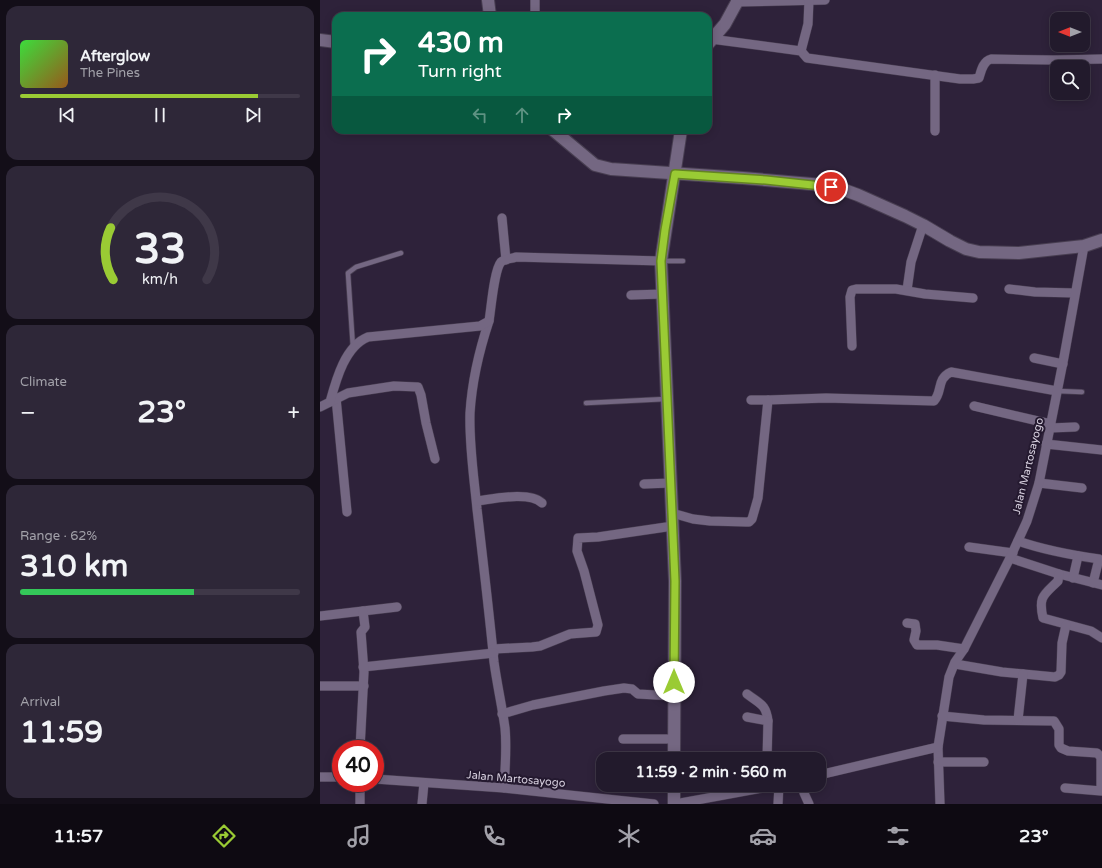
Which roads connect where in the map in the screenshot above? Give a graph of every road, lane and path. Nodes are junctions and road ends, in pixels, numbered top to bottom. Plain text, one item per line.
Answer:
1 (488, 0) edge
2 (534, 0) edge
3 (809, 0) edge
4 (825, 0) edge
5 (737, 1) edge
6 (490, 12) edge
7 (535, 12) edge
8 (320, 40) edge
9 (712, 40) edge
10 (332, 42) edge
11 (712, 42) edge
12 (801, 51) junction
13 (1102, 59) edge
14 (935, 75) junction
15 (934, 131) dead end
16 (558, 134) edge
17 (680, 134) edge
18 (675, 174) junction
19 (502, 218) dead end
20 (923, 225) junction
21 (1102, 240) edge
22 (1084, 246) junction
23 (401, 253) dead end
24 (506, 260) junction
25 (661, 261) junction
26 (683, 261) dead end
27 (1009, 289) dead end
28 (907, 290) junction
29 (1075, 293) junction
30 (662, 294) junction
31 (631, 295) dead end
32 (973, 298) dead end
33 (490, 321) junction
34 (852, 346) dead end
35 (353, 349) junction
36 (1034, 358) dead end
37 (1063, 364) junction
38 (1058, 391) junction
39 (1082, 392) dead end
40 (667, 399) junction
41 (333, 400) junction
42 (751, 400) dead end
43 (768, 400) junction
44 (586, 403) dead end
45 (974, 406) dead end
46 (320, 407) edge
47 (1051, 426) junction
48 (1076, 427) dead end
49 (1046, 444) junction
50 (1102, 450) edge
51 (436, 459) dead end
52 (671, 483) junction
53 (1039, 483) junction
54 (644, 484) dead end
55 (1082, 488) dead end
56 (477, 501) junction
57 (542, 503) dead end
58 (347, 512) dead end
59 (672, 513) junction
60 (673, 526) junction
61 (1018, 541) junction
62 (969, 547) dead end
63 (1011, 556) junction
64 (1078, 556) junction
65 (1059, 574) junction
66 (1073, 578) junction
67 (1098, 584) edge
68 (397, 607) dead end
69 (362, 611) junction
70 (320, 616) edge
71 (907, 623) dead end
72 (1066, 625) junction
73 (1102, 638) edge
74 (964, 649) junction
75 (493, 651) junction
76 (955, 664) junction
77 (363, 667) junction
78 (1023, 674) junction
79 (320, 686) edge
80 (364, 686) junction
81 (747, 694) dead end
82 (674, 696) junction
83 (502, 714) junction
84 (942, 716) junction
85 (747, 717) dead end
86 (1018, 720) junction
87 (768, 721) junction
88 (623, 739) dead end
89 (674, 739) junction
90 (361, 740) edge
91 (938, 747) junction
92 (674, 752) edge
93 (767, 752) edge
94 (938, 762) junction
95 (984, 762) dead end
96 (826, 773) edge
97 (320, 777) edge
98 (332, 778) edge
99 (384, 781) edge
100 (424, 783) junction
101 (504, 788) junction
102 (1065, 788) dead end
103 (360, 792) edge
104 (674, 792) edge
105 (739, 792) edge
106 (779, 792) edge
107 (804, 792) edge
108 (360, 804) edge
109 (422, 804) edge
110 (654, 804) edge
111 (675, 804) edge
112 (778, 804) edge
113 (809, 804) edge
114 (940, 804) edge

1 - 6 street
2 - 7 street
3 - 4 street
3 - 5 street
3 - 12 street
5 - 9 street
8 - 10 street
11 - 12 street
12 - 14 street
13 - 14 street
14 - 15 street
16 - 18 street
17 - 18 street
18 - 20 street
18 - 25 street
19 - 24 street
20 - 22 street
20 - 28 street
21 - 22 street
22 - 29 street, Jalan Martosayogo
23 - 35 lane
24 - 25 street
24 - 33 street
25 - 26 lane
25 - 30 street
27 - 29 street
28 - 32 street
28 - 34 street
29 - 37 street, Jalan Martosayogo
30 - 31 street
30 - 40 street
33 - 35 street
33 - 56 street
35 - 41 street
36 - 37 street
37 - 38 street, Jalan Martosayogo
38 - 39 lane
38 - 43 street
38 - 47 street, Jalan Martosayogo
40 - 44 lane
40 - 52 street
41 - 46 street
41 - 51 street
41 - 58 street
42 - 43 street
43 - 59 street
45 - 47 street
47 - 48 street
47 - 49 street, Jalan Martosayogo
49 - 50 street
49 - 53 street, Jalan Martosayogo
52 - 54 street
52 - 59 street
53 - 55 street
53 - 61 street, Jalan Martosayogo
56 - 57 street
56 - 75 street
59 - 60 street
60 - 75 street
60 - 82 street
61 - 63 street, Jalan Martosayogo
61 - 64 street
62 - 63 street
63 - 65 street
63 - 74 street, Jalan Martosayogo
64 - 66 street
64 - 67 street
65 - 66 street
65 - 72 street
66 - 67 street
68 - 69 street
69 - 70 street
69 - 77 street
71 - 74 street
72 - 73 street
72 - 78 street
74 - 76 street, Jalan Martosayogo
75 - 77 street
75 - 83 street
76 - 78 street
76 - 84 street, Jalan Martosayogo
77 - 80 street
78 - 86 street
79 - 80 street
80 - 90 street
81 - 87 street
82 - 83 street
82 - 89 street
83 - 101 street
84 - 86 street
84 - 91 street, Jalan Martosayogo
85 - 87 street
86 - 102 street
87 - 93 street
88 - 89 street
89 - 92 street
91 - 94 street, Jalan Martosayogo
91 - 96 street
94 - 95 street
94 - 114 street, Jalan Martosayogo
97 - 98 street
99 - 100 street, Jalan Martosayogo
100 - 101 street, Jalan Martosayogo
100 - 109 street
101 - 110 street, Jalan Martosayogo
103 - 108 street
104 - 111 street
105 - 111 street
106 - 112 street
107 - 113 street

